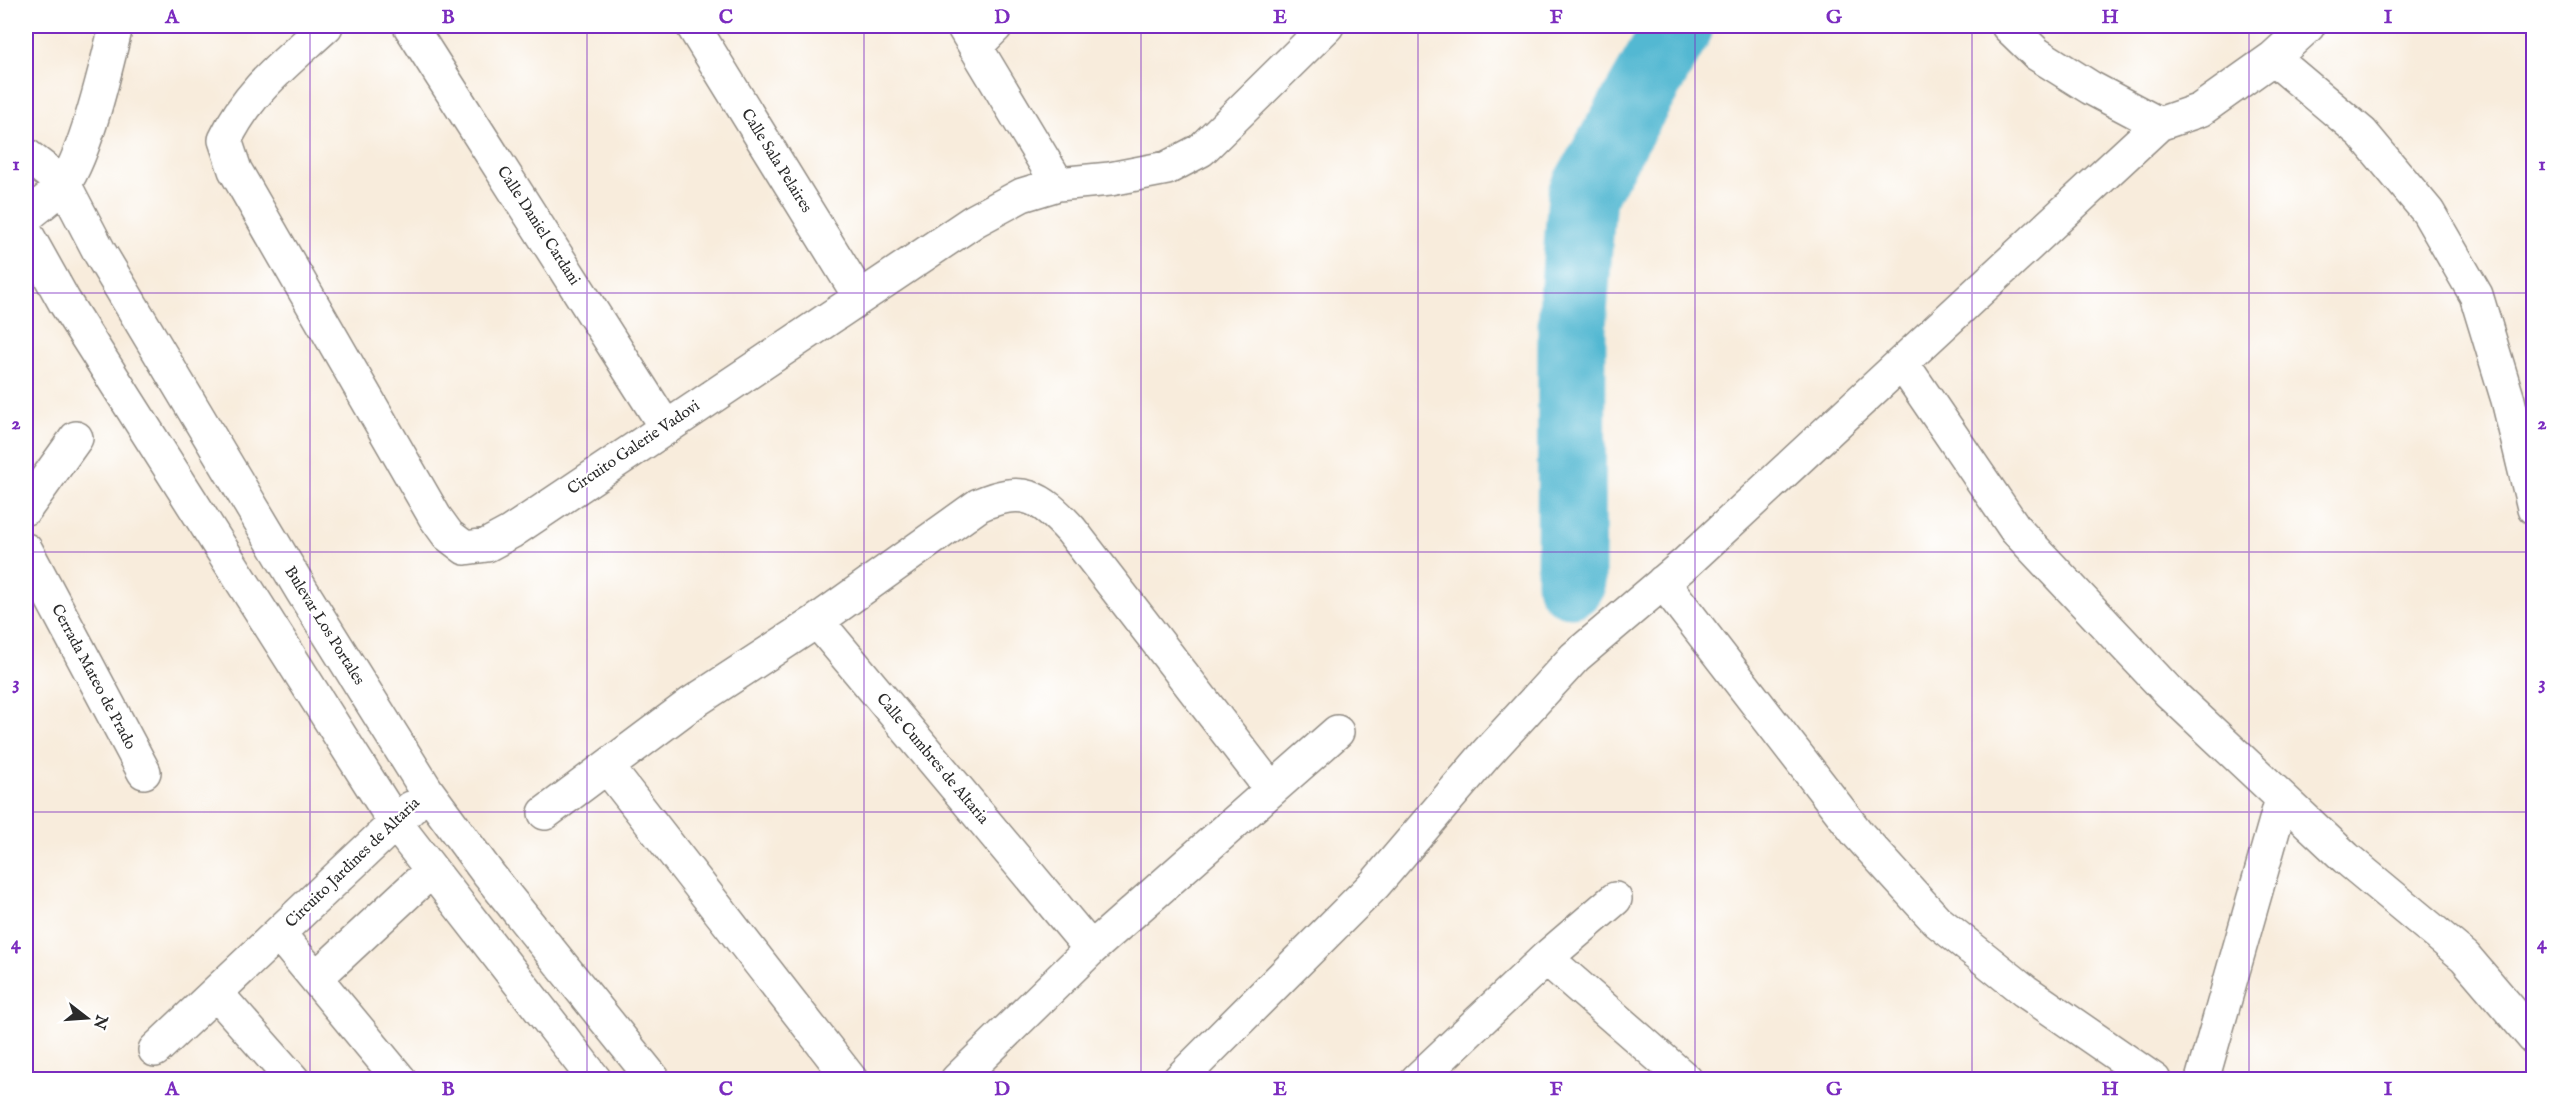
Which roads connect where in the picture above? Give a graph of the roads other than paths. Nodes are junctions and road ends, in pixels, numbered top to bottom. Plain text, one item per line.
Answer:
1 (116, 26) edge
2 (326, 26) edge
3 (410, 26) edge
4 (693, 26) edge
5 (1328, 26) edge
6 (2008, 26) edge
7 (2308, 26) edge
8 (978, 33) edge
9 (2273, 58) junction
10 (2158, 124) junction
11 (26, 155) edge
12 (64, 184) junction
13 (1058, 184) junction
14 (26, 217) edge
15 (26, 233) edge
16 (860, 297) junction
17 (1902, 363) junction
18 (2521, 405) edge
19 (665, 426) junction
20 (76, 438) dead end
21 (26, 508) edge
22 (2534, 508) edge
23 (26, 550) edge
24 (1663, 582) junction
25 (817, 621) junction
26 (1337, 732) dead end
27 (608, 768) junction
28 (144, 772) dead end
29 (1271, 789) junction
30 (427, 791) junction
31 (2282, 799) junction
32 (545, 813) dead end
33 (396, 824) junction
34 (431, 871) junction
35 (1615, 899) dead end
36 (279, 934) junction
37 (1091, 949) junction
38 (1546, 958) junction
39 (317, 977) junction
40 (216, 993) junction
41 (2534, 1038) edge
42 (155, 1050) dead end
43 (293, 1080) edge
44 (400, 1080) edge
45 (595, 1080) edge
46 (654, 1080) edge
47 (851, 1080) edge
48 (957, 1080) edge
49 (1179, 1080) edge
50 (1417, 1080) edge
51 (1686, 1080) edge
52 (2154, 1080) edge
53 (2202, 1080) edge

1 - 12 street
2 - 19 street, Circuito Galerie Vadovi
3 - 19 street, Calle Daniel Cardani
4 - 16 street, Calle Sala Pelaires
5 - 13 street, Circuito Galerie Vadovi
6 - 10 street
7 - 9 street
8 - 13 street
9 - 10 street
9 - 18 street
10 - 17 street
11 - 12 street, Bulevar Los Portales
12 - 14 street
12 - 30 street, Bulevar Los Portales
13 - 16 street, Circuito Galerie Vadovi
15 - 33 street
16 - 19 street, Circuito Galerie Vadovi
17 - 24 street
17 - 31 street
18 - 22 street
20 - 21 street
23 - 28 street, Cerrada Mateo de Prado
24 - 49 street
24 - 52 street
25 - 27 street
25 - 29 street
25 - 37 street, Calle Cumbres de Altaria
26 - 29 street
27 - 32 street
27 - 47 street
29 - 37 street
30 - 33 street, Circuito Jardines de Altaria
30 - 46 street, Bulevar Los Portales
31 - 41 street
31 - 53 street
33 - 34 street
33 - 36 street, Circuito Jardines de Altaria
34 - 39 street
34 - 45 street
35 - 38 street
36 - 39 street, Circuito Jardines de Altaria
36 - 40 street, Circuito Jardines de Altaria
37 - 48 street
38 - 50 street
38 - 51 street
39 - 44 street, Circuito Jardines de Altaria
40 - 42 street, Circuito Jardines de Altaria
40 - 43 street

